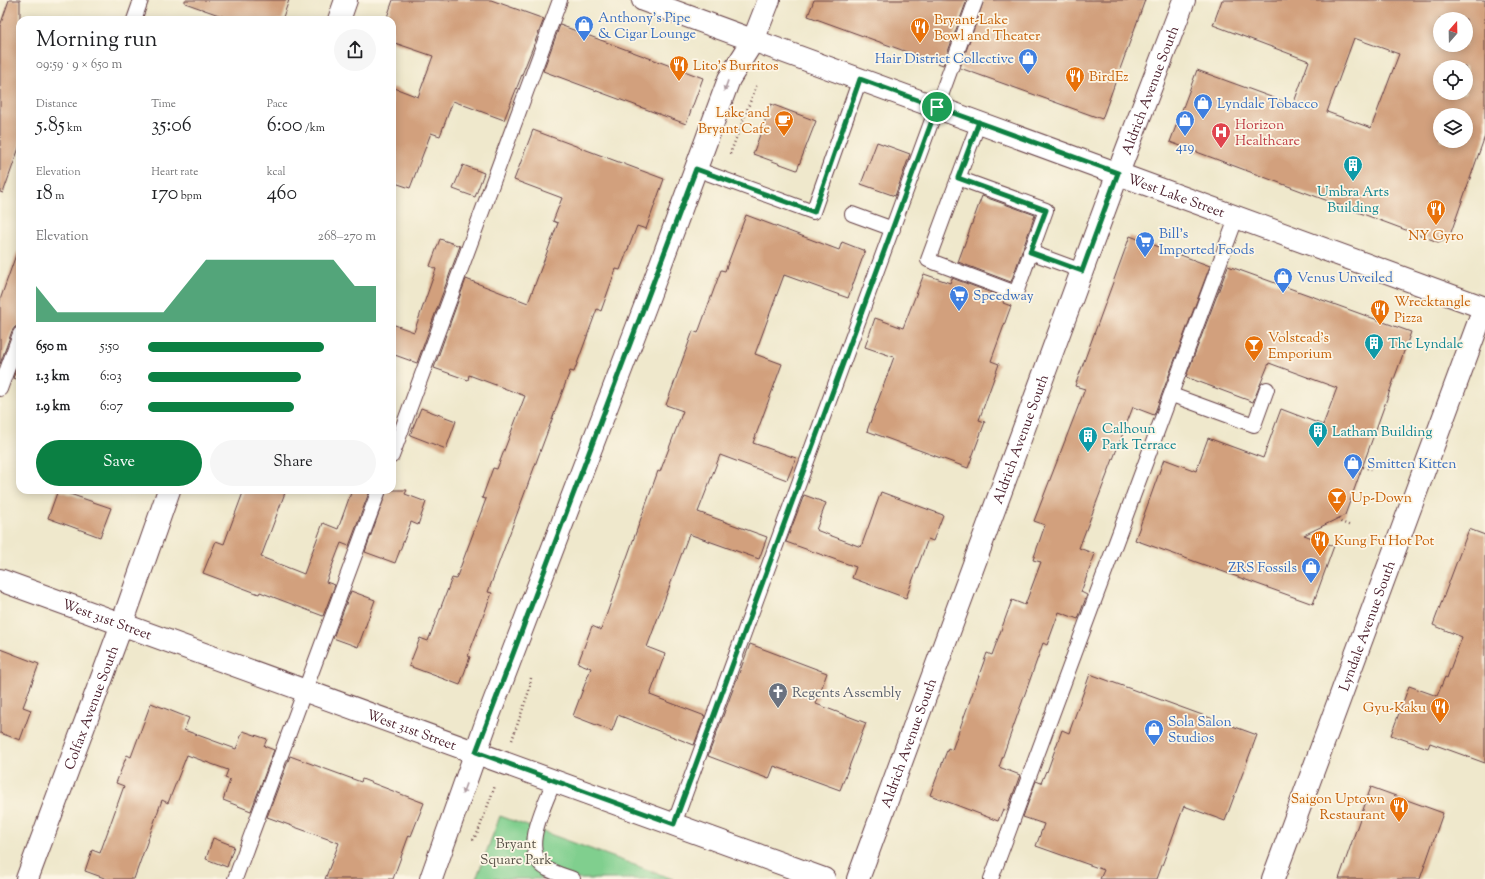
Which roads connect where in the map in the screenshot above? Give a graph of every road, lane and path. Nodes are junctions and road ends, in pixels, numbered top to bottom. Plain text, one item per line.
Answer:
1 (141, 0) edge
2 (346, 0) edge
3 (560, 0) edge
4 (643, 0) edge
5 (769, 0) edge
6 (976, 0) edge
7 (1184, 0) edge
8 (135, 16) edge
9 (340, 16) edge
10 (753, 41) junction
11 (860, 79) junction
12 (937, 107) junction
13 (979, 122) junction
14 (696, 169) junction
15 (1118, 173) junction
16 (958, 178) junction
17 (852, 214) dead end
18 (1238, 216) junction
19 (893, 229) junction
20 (1030, 252) junction
21 (1082, 271) junction
22 (1485, 307) edge
23 (16, 345) edge
24 (0, 389) edge
25 (1267, 389) dead end
26 (1172, 395) junction
27 (396, 445) edge
28 (1363, 466) dead end
29 (1372, 469) dead end
30 (168, 494) edge
31 (378, 494) edge
32 (1339, 518) dead end
33 (1351, 526) dead end
34 (0, 580) edge
35 (122, 624) junction
36 (306, 690) junction
37 (476, 752) junction
38 (554, 781) junction
39 (674, 824) junction
40 (785, 872) edge
41 (27, 879) edge
42 (235, 879) edge
43 (431, 879) edge
44 (573, 879) edge
45 (824, 879) edge
46 (858, 879) edge
47 (991, 879) edge
48 (1273, 879) edge

1 - 8 lane
2 - 9 street
3 - 27 lane
4 - 10 street, West Lake Street
5 - 10 street
6 - 12 lane
7 - 15 street, Aldrich Avenue South
10 - 11 street, West Lake Street
10 -> 14 street
11 - 12 street, West Lake Street
11 - 14 lane
12 - 13 street, West Lake Street
12 - 19 lane
13 - 15 street, West Lake Street
13 - 16 lane
14 - 37 street
15 - 18 street, West Lake Street
15 - 21 street, Aldrich Avenue South
16 - 20 lane
16 - 20 lane
17 - 19 lane
18 - 22 street, West Lake Street
18 - 26 lane
19 - 39 lane
20 - 21 lane
21 - 46 street, Aldrich Avenue South
22 - 48 street, Lyndale Avenue South
23 - 24 lane
25 - 26 lane
26 - 47 lane
28 - 29 path
30 - 35 street, Colfax Avenue South
31 - 36 lane
32 - 33 path
34 - 35 street, West 31st Street
35 - 36 street, West 31st Street
35 - 41 street, Colfax Avenue South
36 - 37 street, West 31st Street
36 - 42 lane
37 - 38 street, West 31st Street
37 -> 43 street
38 - 39 street, West 31st Street
38 - 44 lane
39 - 40 street, West 31st Street
40 - 45 street, West 31st Street

